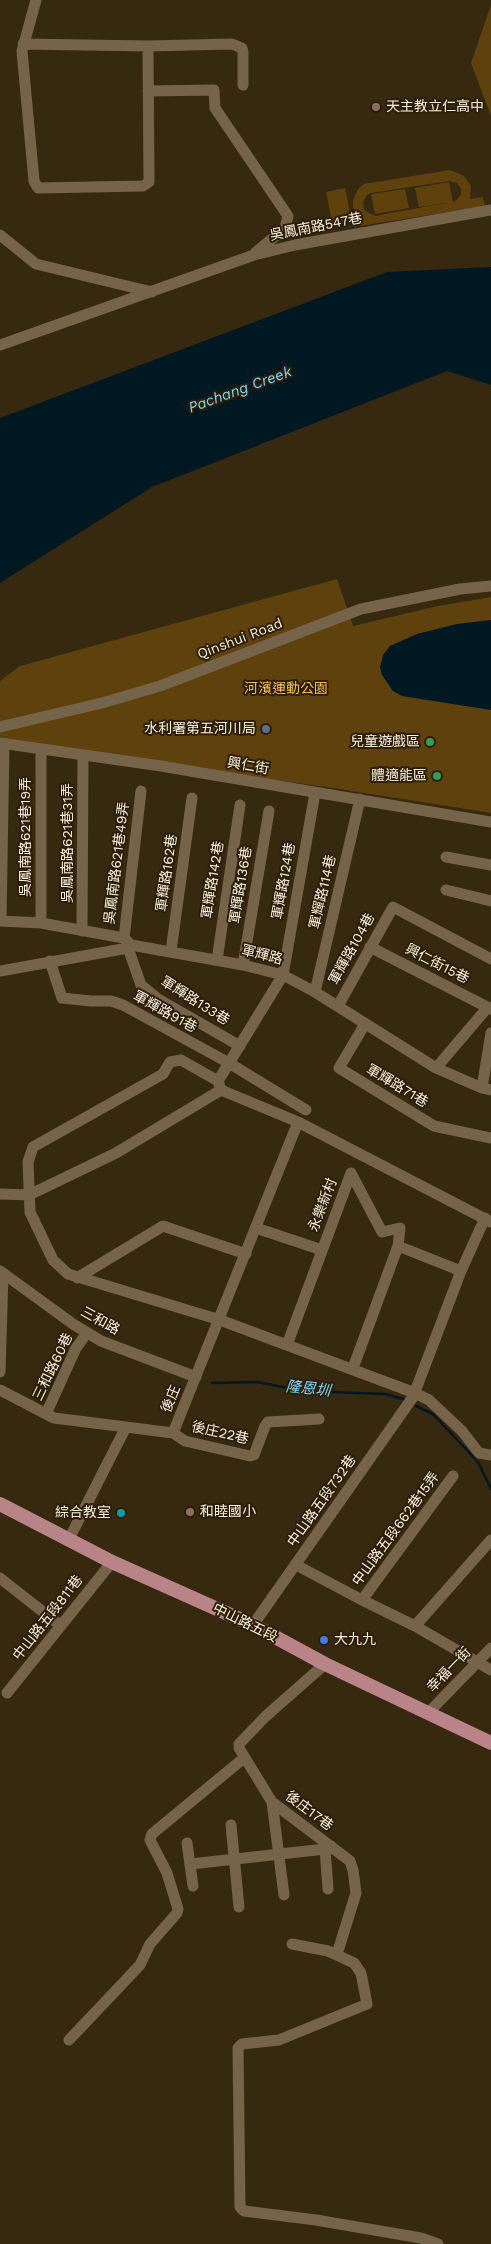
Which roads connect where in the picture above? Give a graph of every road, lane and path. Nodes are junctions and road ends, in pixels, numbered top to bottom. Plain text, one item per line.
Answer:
1 (36, 0) edge
2 (23, 44) junction
3 (148, 46) junction
4 (243, 85) dead end
5 (148, 92) junction
6 (491, 210) edge
7 (0, 235) edge
8 (254, 255) junction
9 (152, 292) junction
10 (0, 346) edge
11 (491, 586) edge
12 (0, 726) edge
13 (2, 744) edge
14 (41, 750) junction
15 (83, 756) junction
16 (141, 791) dead end
17 (315, 793) junction
18 (192, 798) dead end
19 (360, 799) junction
20 (240, 805) dead end
21 (269, 811) dead end
22 (491, 822) edge
23 (446, 857) dead end
24 (491, 865) edge
25 (446, 890) dead end
26 (491, 901) edge
27 (1, 921) edge
28 (41, 923) junction
29 (82, 931) junction
30 (128, 944) junction
31 (370, 947) junction
32 (171, 952) junction
33 (491, 959) edge
34 (50, 960) junction
35 (217, 960) junction
36 (243, 964) junction
37 (0, 971) edge
38 (283, 975) junction
39 (316, 992) junction
40 (338, 1006) junction
41 (490, 1008) edge
42 (365, 1024) junction
43 (491, 1034) edge
44 (240, 1046) junction
45 (229, 1063) junction
46 (436, 1068) junction
47 (220, 1085) junction
48 (486, 1089) edge
49 (306, 1110) dead end
50 (298, 1122) junction
51 (491, 1138) edge
52 (0, 1194) edge
53 (29, 1195) junction
54 (488, 1220) edge
55 (256, 1228) junction
56 (398, 1246) junction
57 (322, 1250) junction
58 (246, 1254) junction
59 (461, 1271) junction
60 (2, 1273) edge
61 (77, 1278) junction
62 (220, 1320) junction
63 (87, 1333) junction
64 (287, 1344) junction
65 (353, 1368) junction
66 (0, 1372) edge
67 (196, 1377) junction
68 (0, 1390) edge
69 (415, 1393) junction
70 (46, 1414) junction
71 (319, 1419) dead end
72 (126, 1428) junction
73 (173, 1433) junction
74 (491, 1455) edge
75 (454, 1476) dead end
76 (0, 1504) edge
77 (69, 1539) junction
78 (491, 1540) edge
79 (112, 1562) junction
80 (296, 1564) junction
81 (1, 1580) edge
82 (362, 1600) junction
83 (253, 1625) junction
84 (62, 1626) junction
85 (414, 1626) junction
86 (491, 1648) edge
87 (476, 1662) junction
88 (325, 1664) junction
89 (491, 1670) edge
90 (7, 1693) dead end
91 (429, 1712) junction
92 (491, 1742) edge
93 (244, 1758) junction
94 (272, 1802) junction
95 (231, 1825) dead end
96 (187, 1843) dead end
97 (328, 1848) junction
98 (279, 1855) junction
99 (234, 1860) junction
100 (191, 1864) junction
101 (193, 1886) dead end
102 (328, 1889) dead end
103 (284, 1895) dead end
104 (238, 1907) dead end
105 (292, 1944) dead end
106 (337, 1954) junction
107 (70, 2040) dead end
108 (438, 2244) edge

1 - 2 street
2 - 3 street
2 - 5 street
3 - 4 street
3 - 5 street
5 - 8 street
6 - 8 street, 吳鳳南路547巷
7 - 9 street
8 - 9 street, 吳鳳南路547巷
9 - 10 street, 吳鳳南路547巷
11 - 12 street, Qinshui Road
13 - 14 street, 興仁街
13 - 27 street
14 - 15 street, 興仁街
14 - 28 street, 吳鳳南路621巷19弄
15 - 17 street, 興仁街
15 - 29 street, 吳鳳南路621巷31弄
16 - 30 street, 吳鳳南路621巷49弄
17 - 19 street, 興仁街
17 - 38 street, 軍輝路124巷
18 - 32 street, 軍輝路162巷
19 - 22 street, 興仁街
19 - 39 street, 軍輝路114巷
20 - 35 street, 軍輝路142巷
21 - 36 street, 軍輝路136巷
23 - 24 street
25 - 26 street
27 - 28 street
28 - 29 street
29 - 30 street
30 - 32 street, 軍輝路
30 - 34 street, 軍輝路
30 - 44 street, 軍輝路133巷
31 - 33 street, 軍輝路104巷
31 - 40 street, 軍輝路104巷
31 - 41 street, 興仁街15巷
32 - 35 street, 軍輝路
34 - 37 street, 軍輝路
34 - 45 street, 軍輝路91巷
35 - 36 street, 軍輝路
36 - 38 street, 軍輝路
38 - 39 street, 軍輝路
38 - 44 street
39 - 40 street, 軍輝路
40 - 42 street, 軍輝路
41 - 46 street
42 - 46 street, 軍輝路
42 - 51 street, 軍輝路71巷
43 - 48 street
44 - 45 street
45 - 47 street
45 - 49 street, 軍輝路91巷
46 - 48 street, 軍輝路
47 - 50 street
47 - 53 street
47 - 53 street
50 - 54 street
50 - 55 street
52 - 53 street
53 - 61 street
54 - 59 street
55 - 57 street
55 - 58 street
56 - 57 street, 永樂新村
56 - 59 street
56 - 65 street
57 - 64 street, 永樂新村
58 - 61 street
58 - 62 street
59 - 69 street
60 - 63 street, 三和路
60 - 66 street
61 - 62 street
62 - 64 street
62 - 67 street
63 - 67 street, 三和路
63 - 70 street, 三和路60巷
64 - 65 street
65 - 69 street
67 - 73 street, 後庄
68 - 70 street, 後庄22巷
69 - 74 street
69 - 80 street, 中山路五段732巷
70 - 72 street, 後庄22巷
71 - 73 street, 後庄22巷
72 - 73 street, 後庄22巷
72 - 77 street
75 - 82 street, 中山路五段662巷15弄
76 - 77 main road, 中山路五段
77 - 79 main road, 中山路五段
78 - 85 street
79 - 83 main road, 中山路五段
79 - 84 street, 中山路五段811巷
80 - 82 street, 中山路五段662巷15弄
80 - 83 street, 中山路五段732巷
81 - 84 street
82 - 85 street, 中山路五段662巷15弄
83 - 88 main road, 中山路五段
84 - 90 street, 中山路五段811巷
85 - 87 street, 中山路五段662巷15弄
86 - 87 street, 幸福一街
87 - 89 street, 中山路五段662巷15弄
87 - 91 street, 幸福一街
88 - 91 main road, 中山路五段
88 - 93 street
91 - 92 main road, 中山路五段
93 - 94 street, 後庄17巷
93 - 107 street
94 - 97 street, 後庄17巷
94 - 98 street
95 - 99 street
96 - 100 street
97 - 98 street
97 - 102 street
97 - 106 street, 後庄17巷
98 - 99 street
98 - 103 street
99 - 100 street
99 - 104 street
100 - 101 street
105 - 106 street
106 - 108 street

